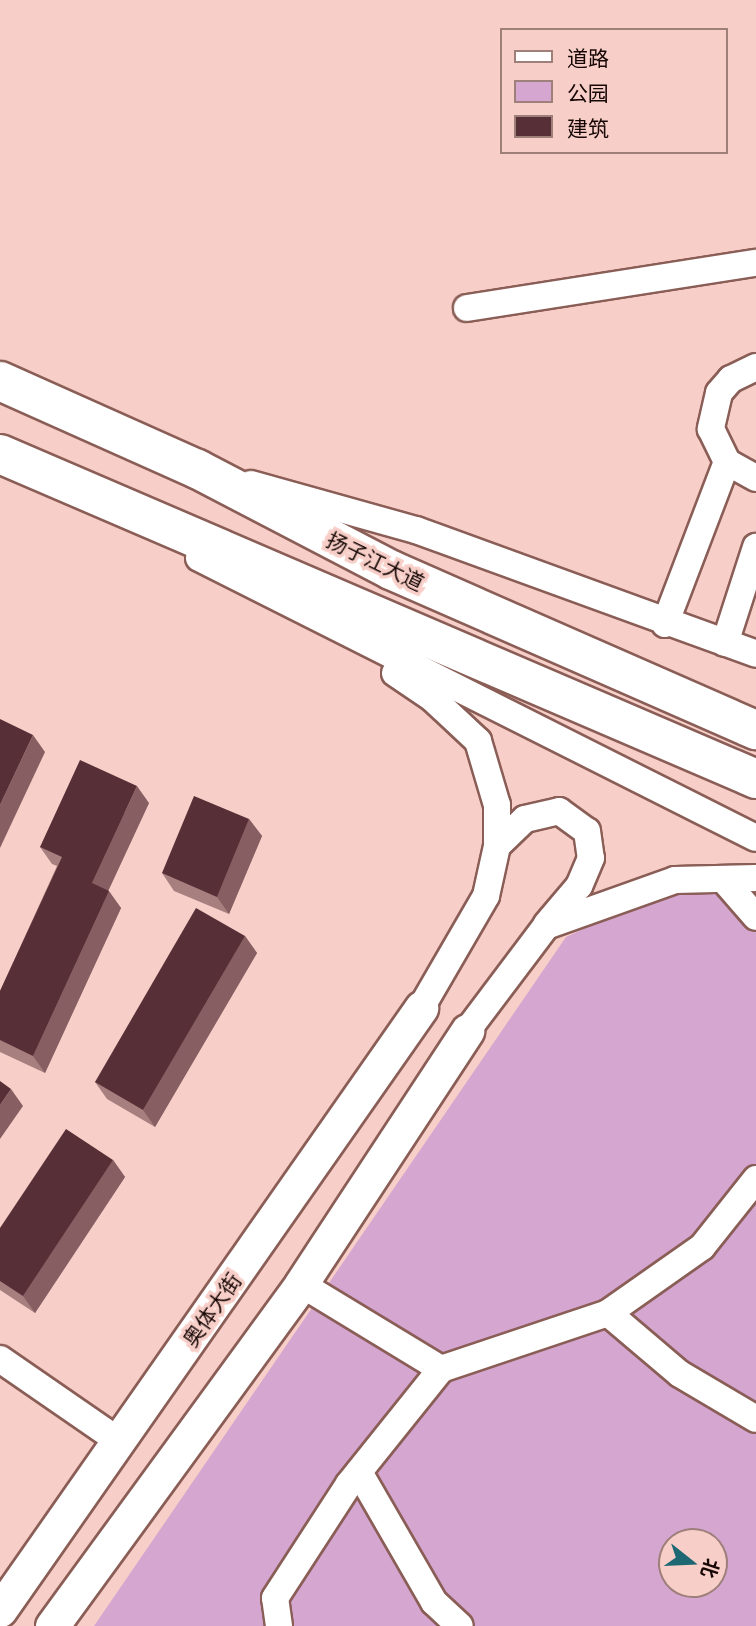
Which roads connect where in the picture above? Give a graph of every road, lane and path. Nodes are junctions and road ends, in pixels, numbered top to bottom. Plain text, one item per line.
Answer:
1 (756, 263) edge
2 (467, 308) dead end
3 (756, 367) edge
4 (0, 381) edge
5 (0, 457) edge
6 (727, 462) junction
7 (197, 469) junction
8 (756, 478) edge
9 (756, 547) edge
10 (295, 606) junction
11 (665, 624) junction
12 (725, 643) junction
13 (756, 654) edge
14 (756, 730) edge
15 (756, 779) edge
16 (756, 838) edge
17 (497, 846) junction
18 (756, 878) edge
19 (723, 879) junction
20 (756, 917) edge
21 (546, 926) junction
22 (421, 1008) joint
23 (467, 1031) joint
24 (756, 1179) edge
25 (301, 1284) junction
26 (608, 1313) junction
27 (0, 1359) edge
28 (441, 1369) junction
29 (756, 1419) edge
30 (119, 1441) junction
31 (359, 1472) junction
32 (0, 1610) edge
33 (433, 1614) edge
34 (52, 1626) edge
35 (279, 1626) edge
36 (460, 1626) edge

1 - 2 street
3 - 6 street
4 - 7 highway, 扬子江大道
5 - 10 street
5 - 15 highway
6 - 8 street
6 - 11 street
7 - 11 street
7 - 14 highway, 扬子江大道
9 - 12 street
10 - 16 street
10 - 17 street
11 - 12 street
12 - 13 street
17 - 21 street
17 - 22 street
18 - 19 street
19 - 20 street
19 - 21 street
21 - 23 street
22 - 30 main road, 奥体大街
23 - 25 main road
24 - 26 street
25 - 28 street
25 - 34 main road
26 - 28 street
26 - 29 street
27 - 30 street
28 - 31 street
30 - 32 main road, 奥体大街
31 - 33 street
31 - 35 street
33 - 36 street

